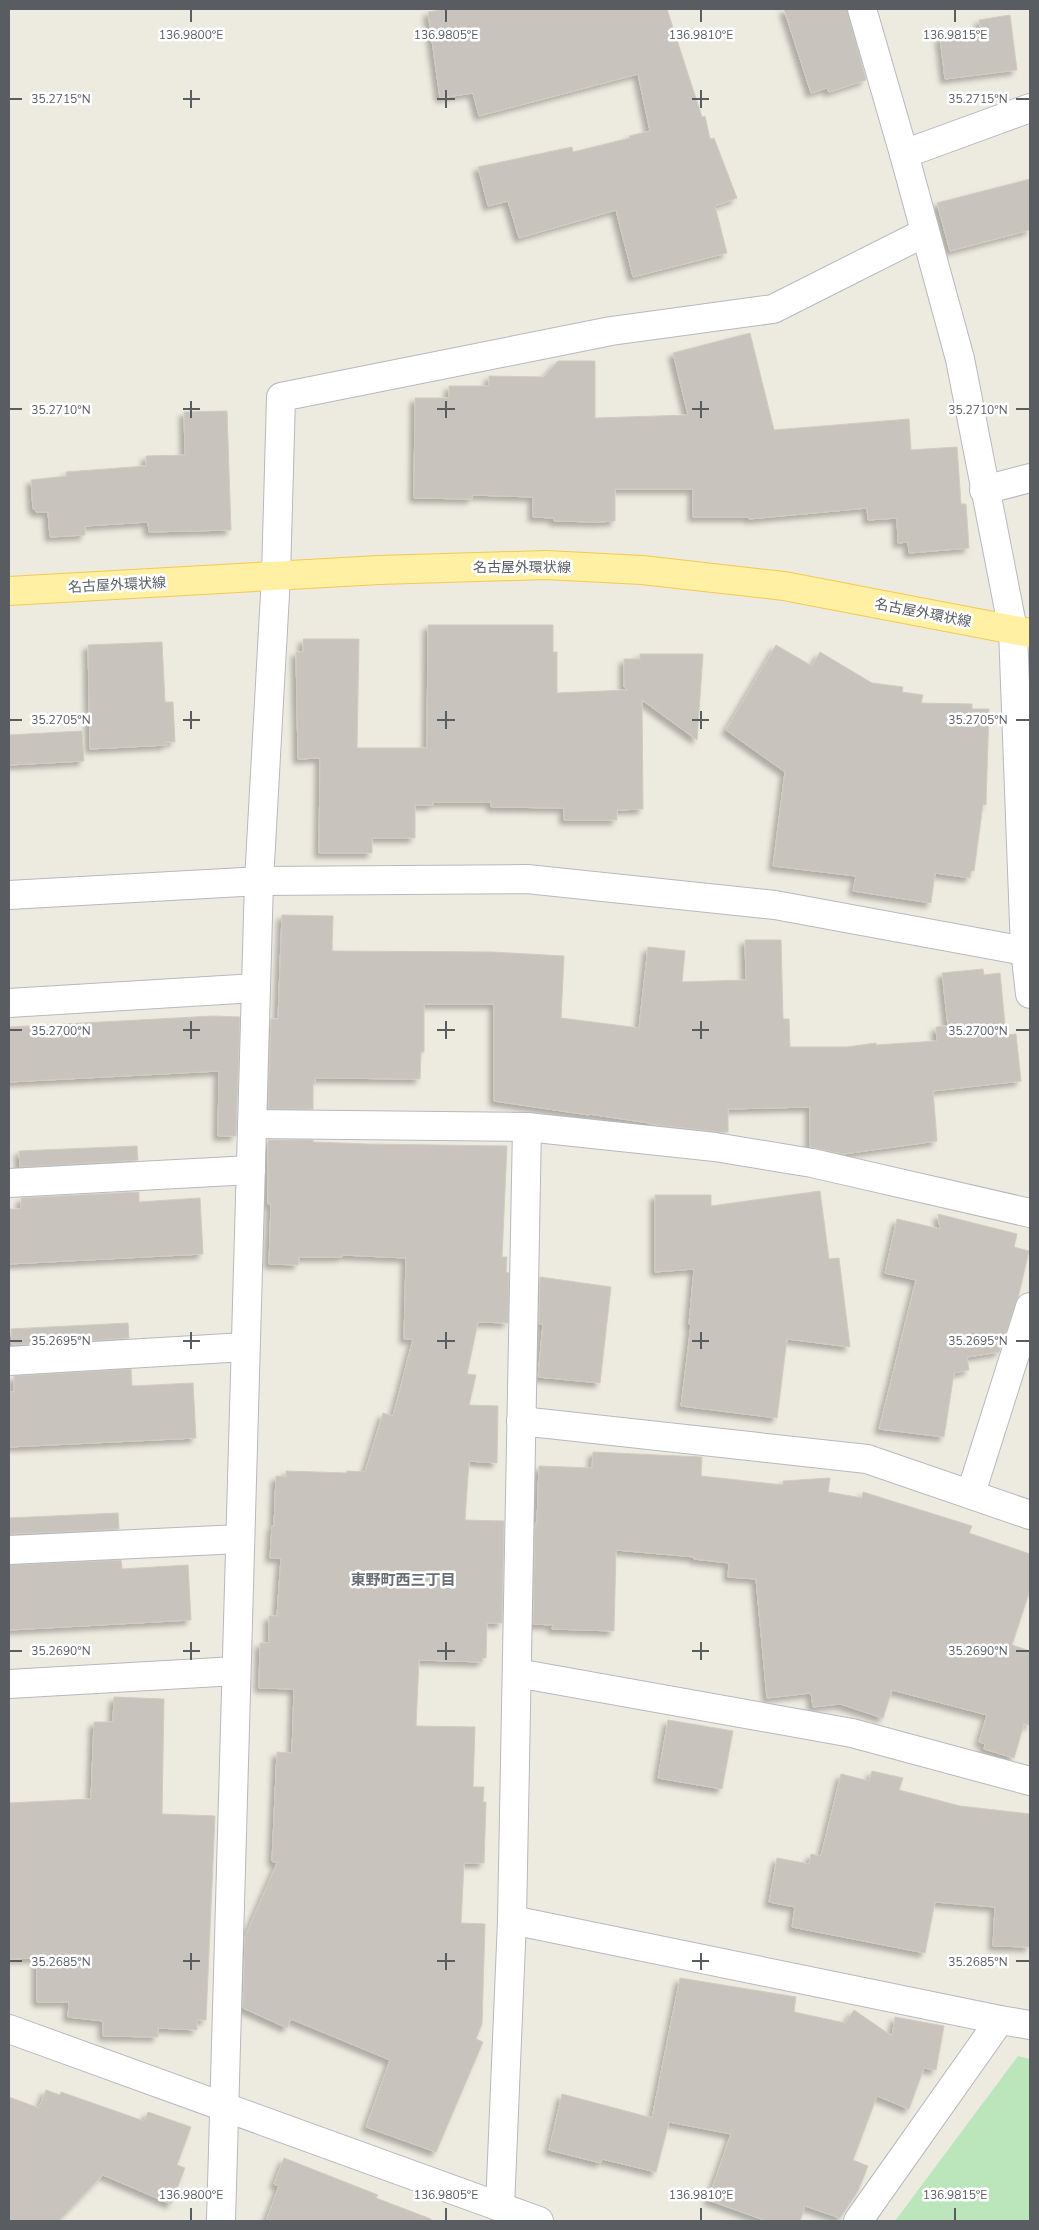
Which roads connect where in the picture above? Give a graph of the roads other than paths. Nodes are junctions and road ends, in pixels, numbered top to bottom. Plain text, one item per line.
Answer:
1 (862, 9) edge
2 (1030, 108) edge
3 (904, 154) junction
4 (924, 233) junction
5 (1030, 478) edge
6 (984, 490) junction
7 (276, 576) junction
8 (9, 591) edge
9 (1021, 632) edge
10 (259, 881) junction
11 (9, 895) edge
12 (1028, 951) edge
13 (256, 988) junction
14 (1030, 994) edge
15 (9, 1003) edge
16 (252, 1124) junction
17 (528, 1127) junction
18 (250, 1170) junction
19 (9, 1183) edge
20 (1030, 1213) edge
21 (1030, 1307) edge
22 (245, 1347) junction
23 (9, 1361) edge
24 (521, 1421) junction
25 (971, 1493) junction
26 (1030, 1515) edge
27 (240, 1539) junction
28 (9, 1550) edge
29 (236, 1671) junction
30 (517, 1673) junction
31 (9, 1684) edge
32 (1030, 1781) edge
33 (512, 1920) junction
34 (1000, 2020) junction
35 (1030, 2025) edge
36 (9, 2029) edge
37 (226, 2107) junction
38 (500, 2207) junction
39 (221, 2221) edge
40 (538, 2221) edge
41 (858, 2221) edge

1 - 3 street
2 - 3 street
3 - 4 street
4 - 6 street
4 - 7 street
5 - 6 street
6 - 9 street
7 - 8 main road, 名古屋外環状線
7 - 9 main road, 名古屋外環状線
7 - 10 street
9 - 12 street
10 - 11 street
10 - 12 street
10 - 13 street
12 - 14 street
13 - 15 street
13 - 16 street
16 - 17 street
16 - 18 street
17 - 20 street
17 - 24 street
18 - 19 street
18 - 22 street
21 - 25 street
22 - 23 street
22 - 27 street
24 - 25 street
24 - 30 street
25 - 26 street
27 - 28 street
27 - 29 street
29 - 31 street
29 - 37 street
30 - 32 street
30 - 33 street
33 - 34 street
33 - 38 street
34 - 35 street
34 - 41 street
36 - 37 street
37 - 38 street
37 - 39 street
38 - 40 street

